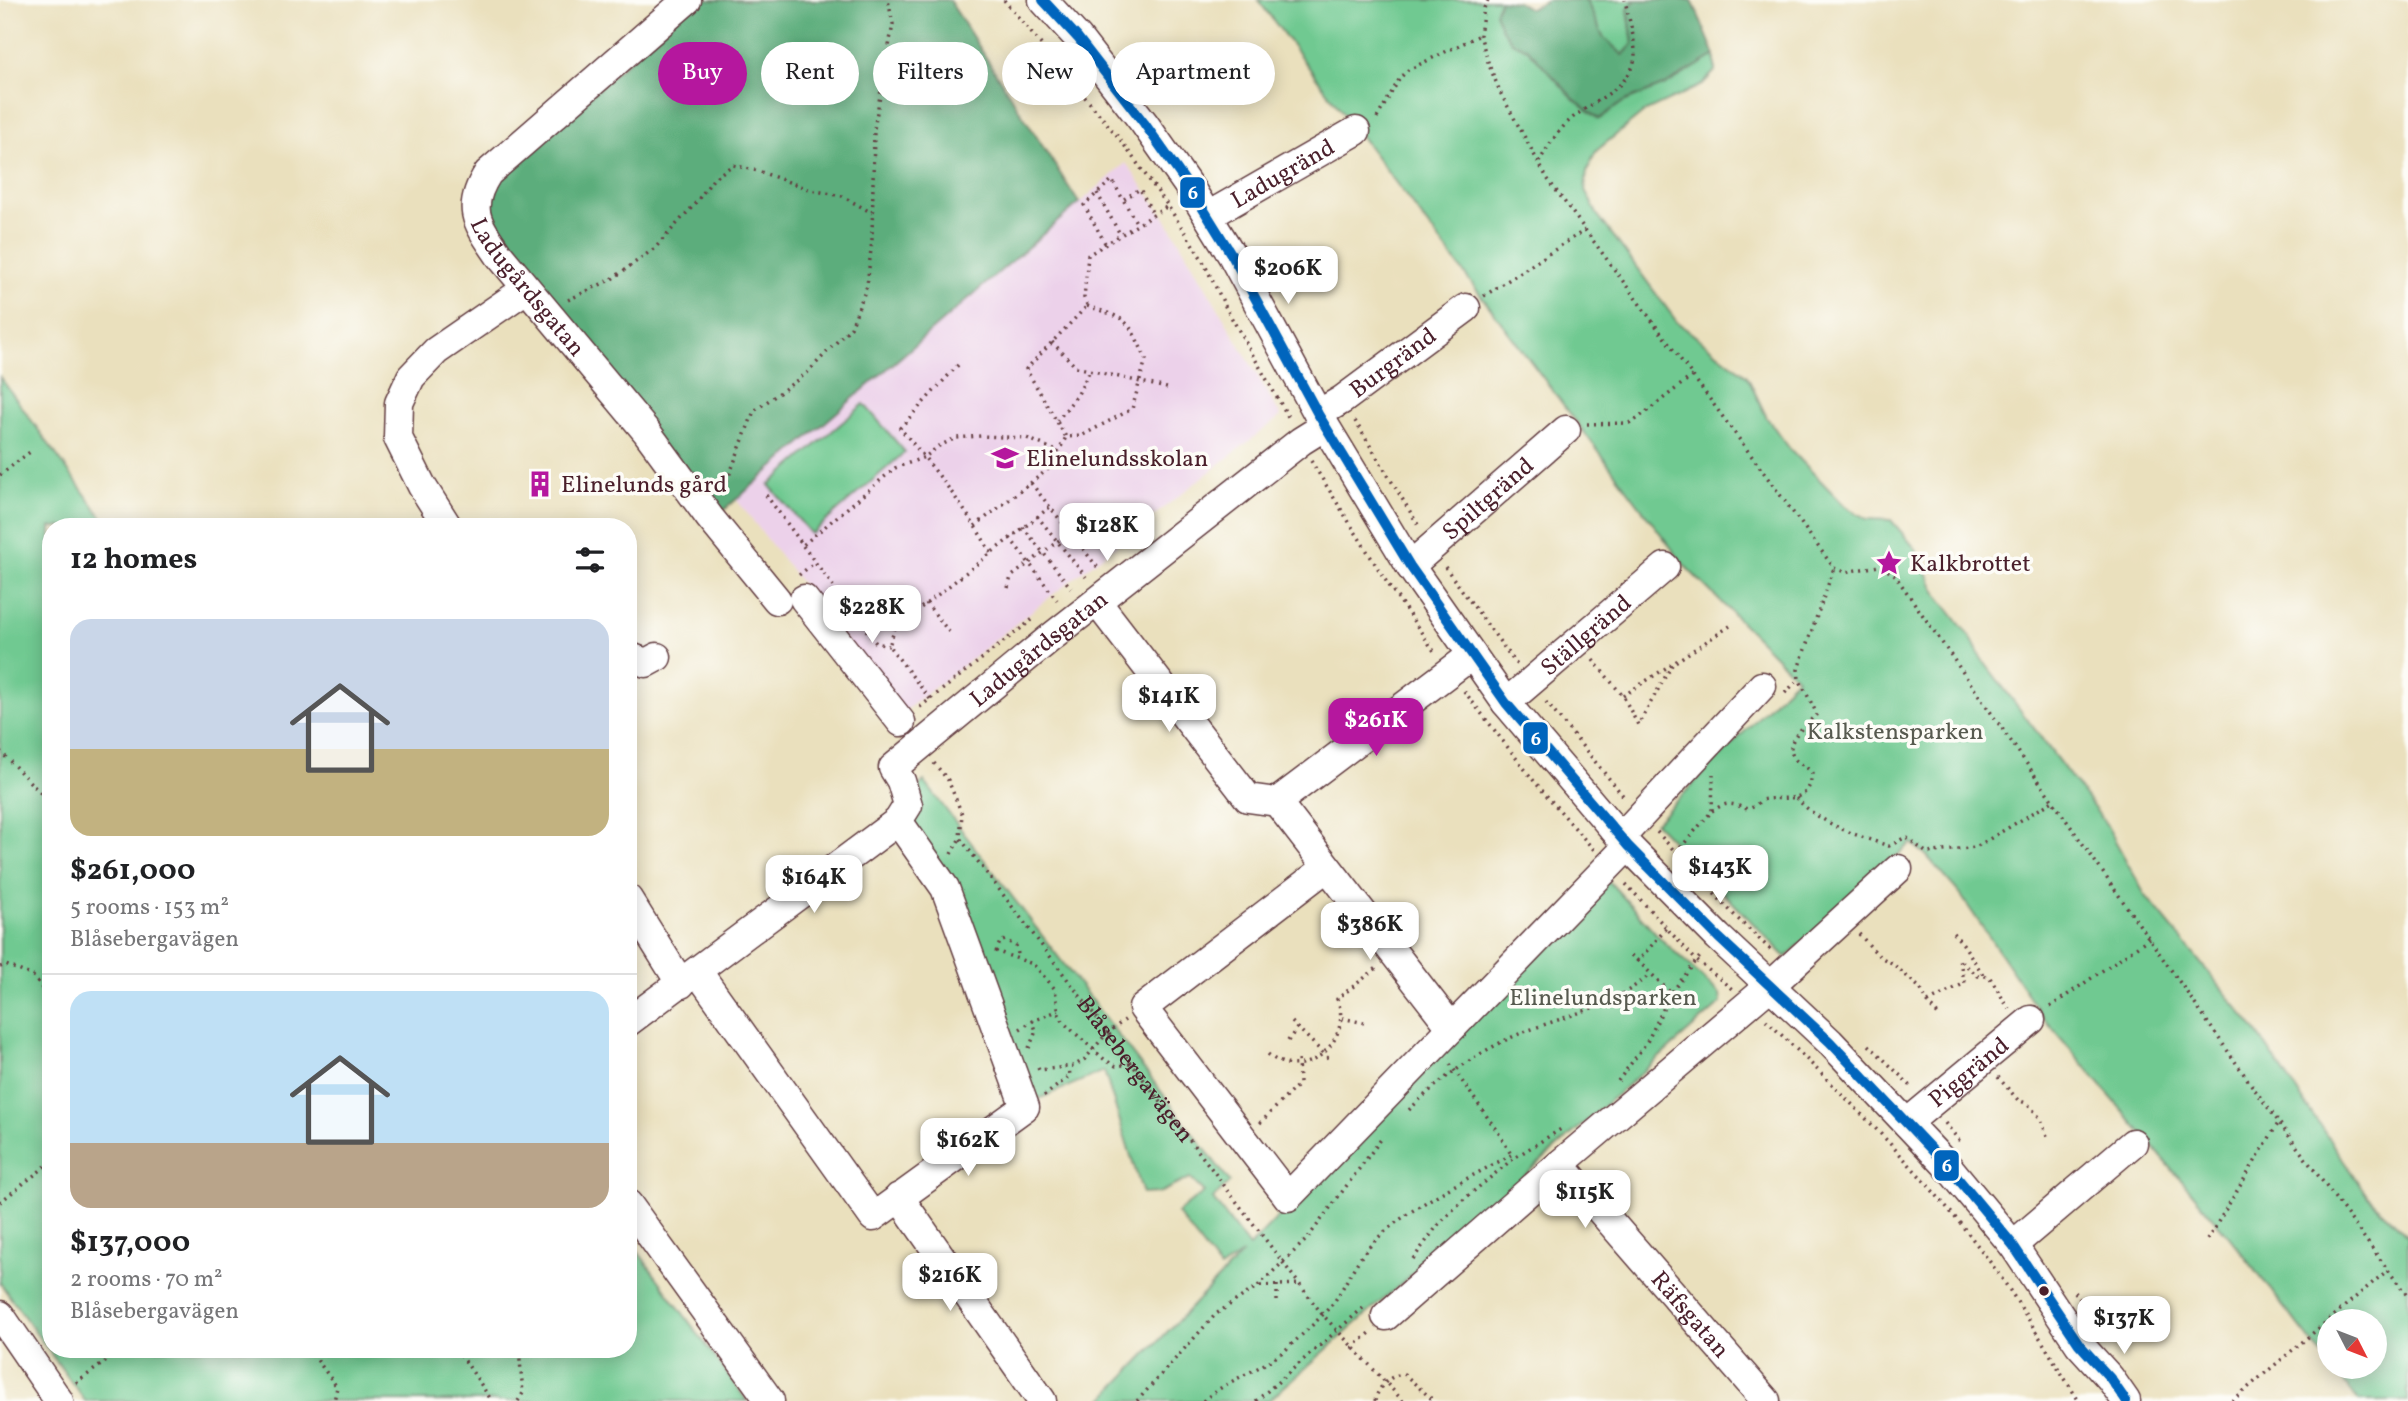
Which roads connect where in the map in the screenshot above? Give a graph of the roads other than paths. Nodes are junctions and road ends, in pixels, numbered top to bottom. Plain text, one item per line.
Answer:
1 (687, 0) edge
2 (1043, 0) edge
3 (1356, 131) road end
4 (1208, 216) junction
5 (526, 289) junction
6 (1466, 308) road end
7 (1322, 420) junction
8 (1566, 430) road end
9 (442, 518) edge
10 (1410, 566) junction
11 (1665, 567) dead end
12 (1092, 590) junction
13 (1472, 655) junction
14 (657, 657) dead end
15 (637, 660) edge
16 (1762, 686) dead end
17 (1506, 703) junction
18 (901, 722) dead end
19 (1277, 802) junction
20 (898, 821) junction
21 (1625, 842) junction
22 (1326, 868) junction
23 (1898, 869) dead end
24 (637, 910) edge
25 (690, 978) junction
26 (1769, 985) junction
27 (637, 1016) edge
28 (2026, 1024) road end
29 (1444, 1035) junction
30 (1907, 1123) junction
31 (2133, 1143) dead end
32 (1560, 1164) junction
33 (899, 1197) junction
34 (637, 1216) edge
35 (2013, 1245) junction
36 (1377, 1310) road end
37 (0, 1315) edge
38 (2079, 1344) junction
39 (57, 1399) edge
40 (770, 1401) edge
41 (1042, 1401) edge
42 (1766, 1401) edge
43 (2108, 1401) edge
44 (2126, 1401) edge

1 - 5 street, Ladugårdsgatan
2 - 4 street
3 - 4 street, Ladugränd
4 - 7 street
5 - 9 street
5 - 18 street, Ladugårdsgatan
6 - 7 street, Burgränd
7 - 10 street
7 - 12 street, Ladugårdsgatan
8 - 10 street, Spiltgränd
10 - 13 street
11 - 17 street, Ställgränd
12 - 19 street
12 - 20 street, Ladugårdsgatan
13 - 17 street
13 - 19 street
14 - 15 street
16 - 21 street
17 - 21 street
19 - 22 street
20 - 25 street
20 - 33 street
21 - 26 street
21 - 29 street
22 - 29 street
22 - 29 street
23 - 26 street
24 - 25 street
25 - 27 street
25 - 33 street
26 - 30 street
26 - 32 street
28 - 30 street, Piggränd
30 - 35 street
31 - 35 street
32 - 36 street
32 - 42 street, Räfsgatan
33 - 41 street
34 - 40 street
35 - 38 street
37 - 39 street
38 - 43 street
38 - 44 street

